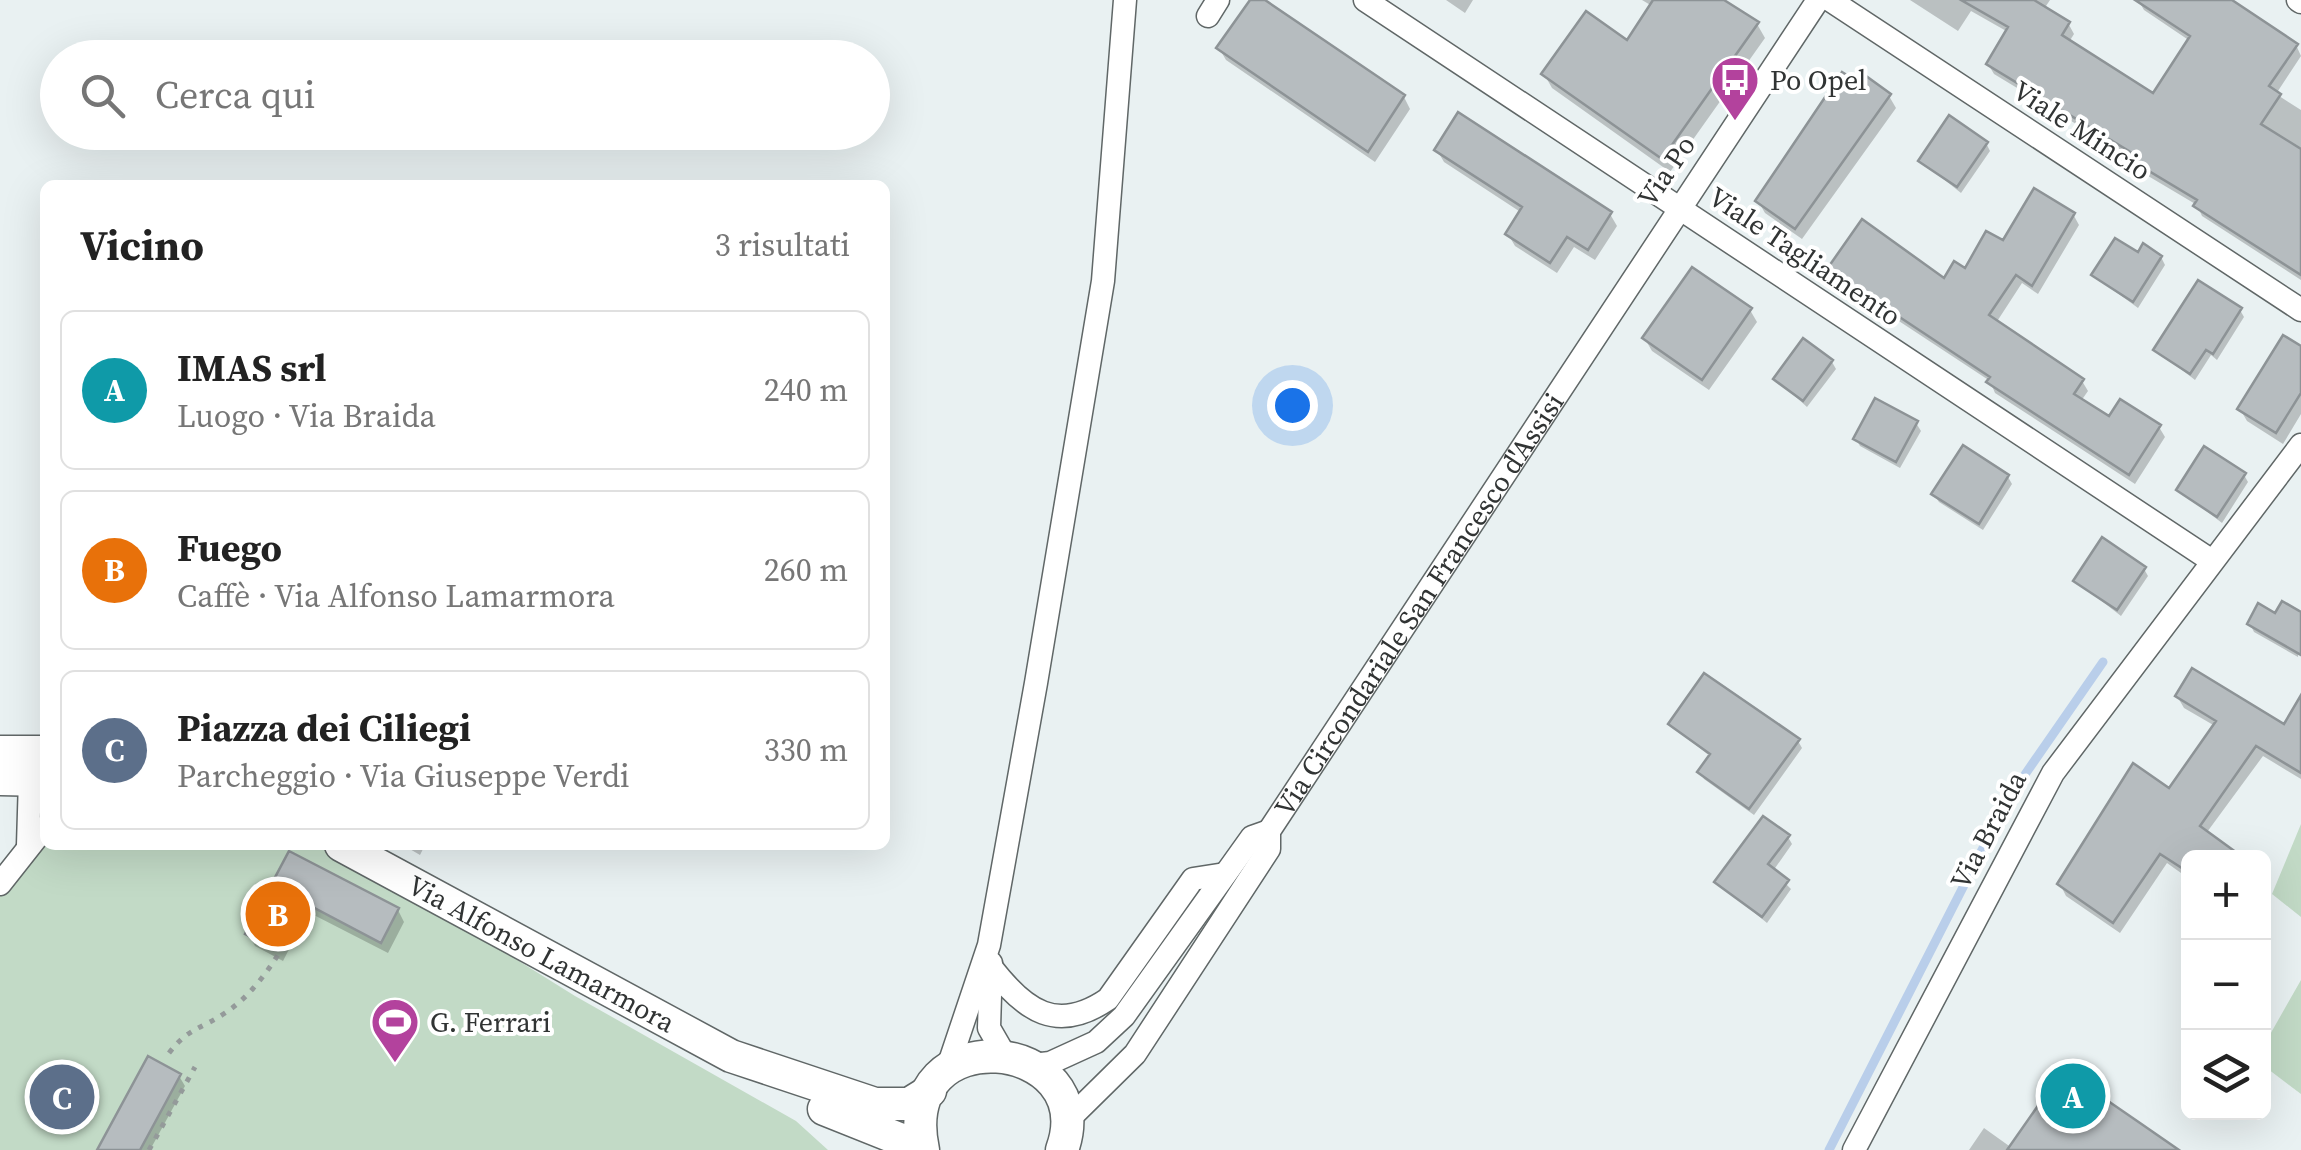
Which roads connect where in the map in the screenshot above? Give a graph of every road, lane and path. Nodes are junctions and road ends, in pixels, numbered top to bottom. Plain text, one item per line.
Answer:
1 (1126, 0) edge
2 (1365, 0) edge
3 (1818, 0) edge
4 (1830, 0) edge
5 (1678, 208) junction
6 (2301, 310) edge
7 (1568, 377) joint
8 (2301, 445) edge
9 (2212, 561) junction
10 (19, 770) edge
11 (1269, 831) junction
12 (40, 832) edge
13 (28, 845) junction
14 (350, 850) edge
15 (1225, 874) junction
16 (0, 884) edge
17 (312, 912) dead end
18 (990, 956) junction
19 (169, 1053) dead end
20 (743, 1060) junction
21 (1018, 1060) junction
22 (195, 1067) dead end
23 (938, 1081) junction
24 (1065, 1135) edge
25 (923, 1149) edge
26 (149, 1150) edge
27 (1854, 1150) edge

1 - 18 street
2 - 5 street, Viale Tagliamento
3 - 5 street, Via Po
4 - 6 street, Viale Mincio
5 - 7 street, Via Po
5 - 9 street, Viale Tagliamento
7 - 11 street, Via Circondariale San Francesco d'Assisi
8 - 9 street, Via Braida
9 - 27 street, Via Braida
10 - 13 street
11 - 15 street, Via Circondariale San Francesco d'Assisi
11 - 24 street, Via Circondariale San Francesco d'Assisi
12 - 13 street
13 - 16 street
14 - 20 street, Via Alfonso Lamarmora
15 - 18 street, Via Circondariale San Francesco d'Assisi
15 - 21 street, Via Circondariale San Francesco d'Assisi
17 - 19 path
18 - 21 street
18 - 23 street
20 - 23 street, Via Circondariale San Francesco d'Assisi
20 - 25 street
21 - 23 street, Via Circondariale San Francesco d'Assisi
21 - 24 street, Via Circondariale San Francesco d'Assisi
22 - 26 path
23 - 25 street

